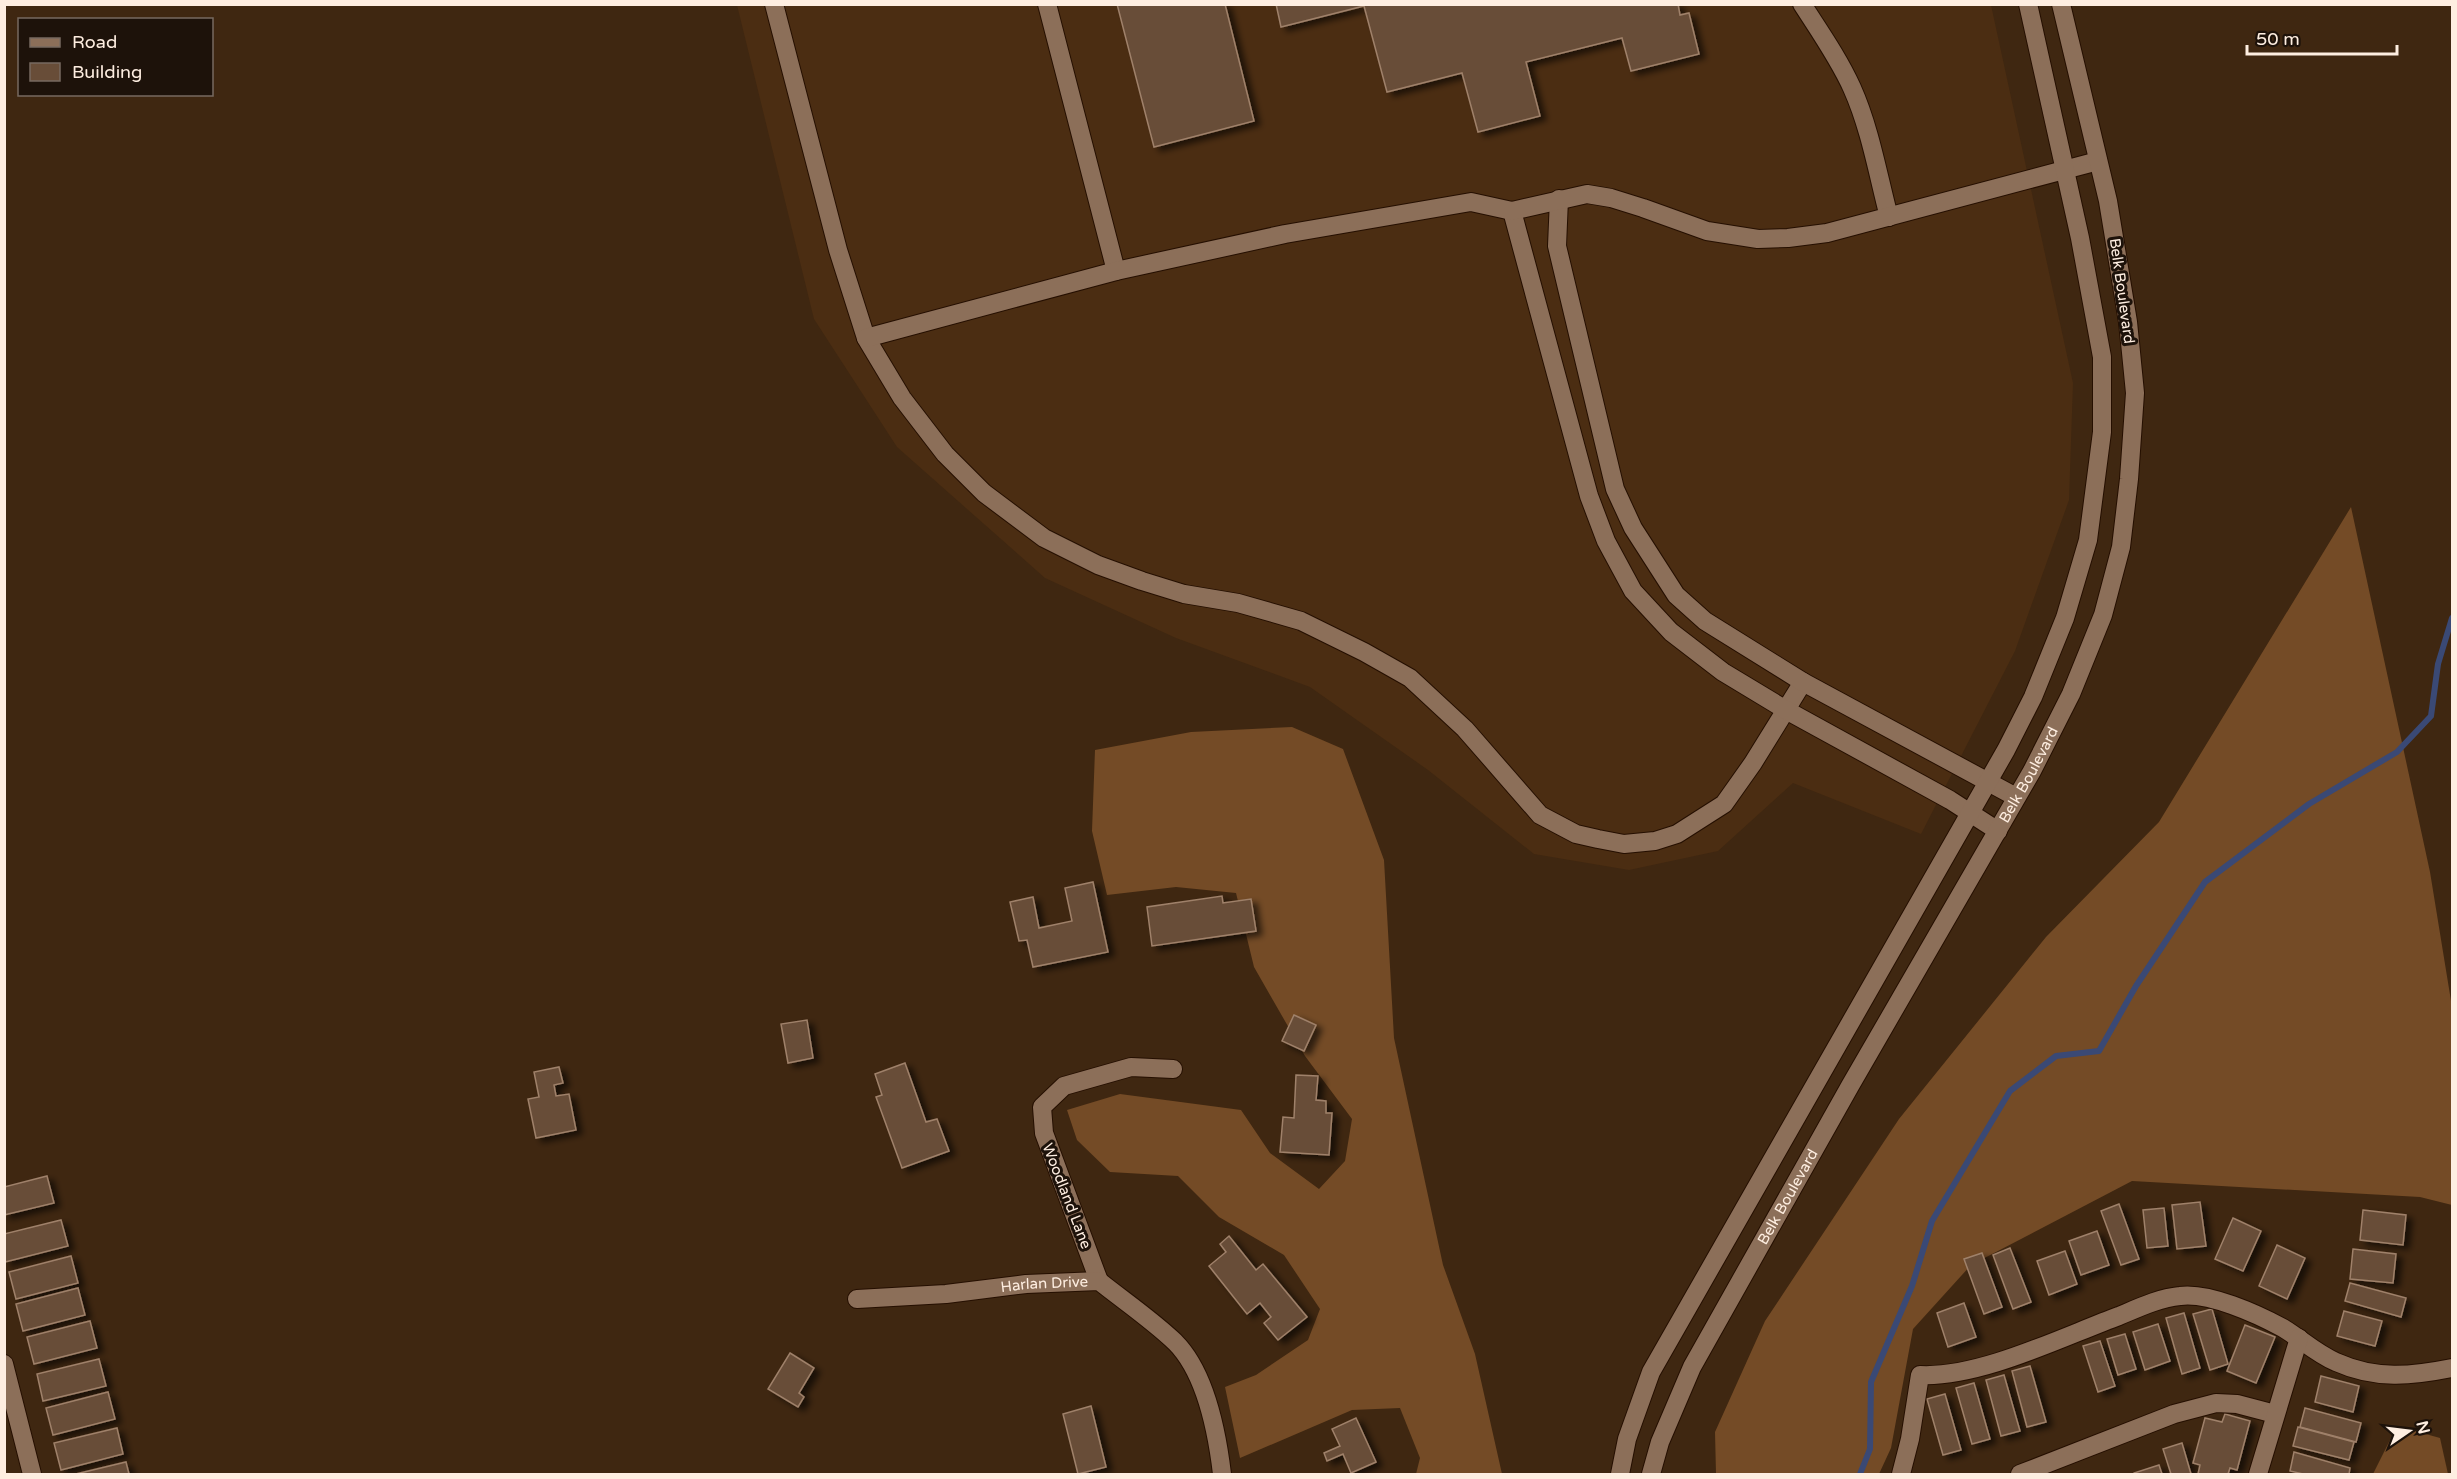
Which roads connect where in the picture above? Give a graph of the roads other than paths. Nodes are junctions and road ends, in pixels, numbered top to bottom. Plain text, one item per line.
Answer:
1 (774, 4) edge
2 (1047, 4) edge
3 (1802, 4) edge
4 (2028, 4) edge
5 (2061, 4) edge
6 (2098, 161) junction
7 (2065, 170) junction
8 (1559, 199) junction
9 (1512, 210) junction
10 (1889, 217) junction
11 (1116, 271) junction
12 (866, 338) junction
13 (1803, 682) junction
14 (1786, 710) junction
15 (1988, 781) junction
16 (2016, 797) junction
17 (1969, 814) junction
18 (1998, 831) junction
19 (1173, 1069) dead end
20 (1100, 1281) junction
21 (857, 1299) dead end
22 (2299, 1338) junction
23 (4, 1364) edge
24 (2452, 1368) edge
25 (2275, 1414) junction
26 (32, 1474) edge
27 (1222, 1474) edge
28 (1620, 1474) edge
29 (1651, 1474) edge
30 (1901, 1474) edge
31 (2020, 1474) edge
32 (2258, 1474) edge

1 - 12 street
2 - 11 street
3 - 10 street
4 - 7 street, Belk Boulevard
5 - 6 street, Belk Boulevard
6 - 7 street
6 - 16 street, Belk Boulevard
7 - 10 street
7 - 15 street, Belk Boulevard
8 - 9 street
8 - 10 street
8 - 13 street
9 - 11 street
9 - 14 street
11 - 12 street
12 - 14 street
13 - 14 street
13 - 15 street
14 - 17 street
15 - 16 street
15 - 17 street, Belk Boulevard
16 - 18 street, Belk Boulevard
17 - 18 street
17 - 28 street, Belk Boulevard
18 - 29 street, Belk Boulevard
19 - 20 street, Woodland Lane
20 - 21 street, Harlan Drive
20 - 27 street, Harlan Drive
22 - 24 street
22 - 25 street
22 - 30 street
23 - 26 street
25 - 31 street
25 - 32 street

